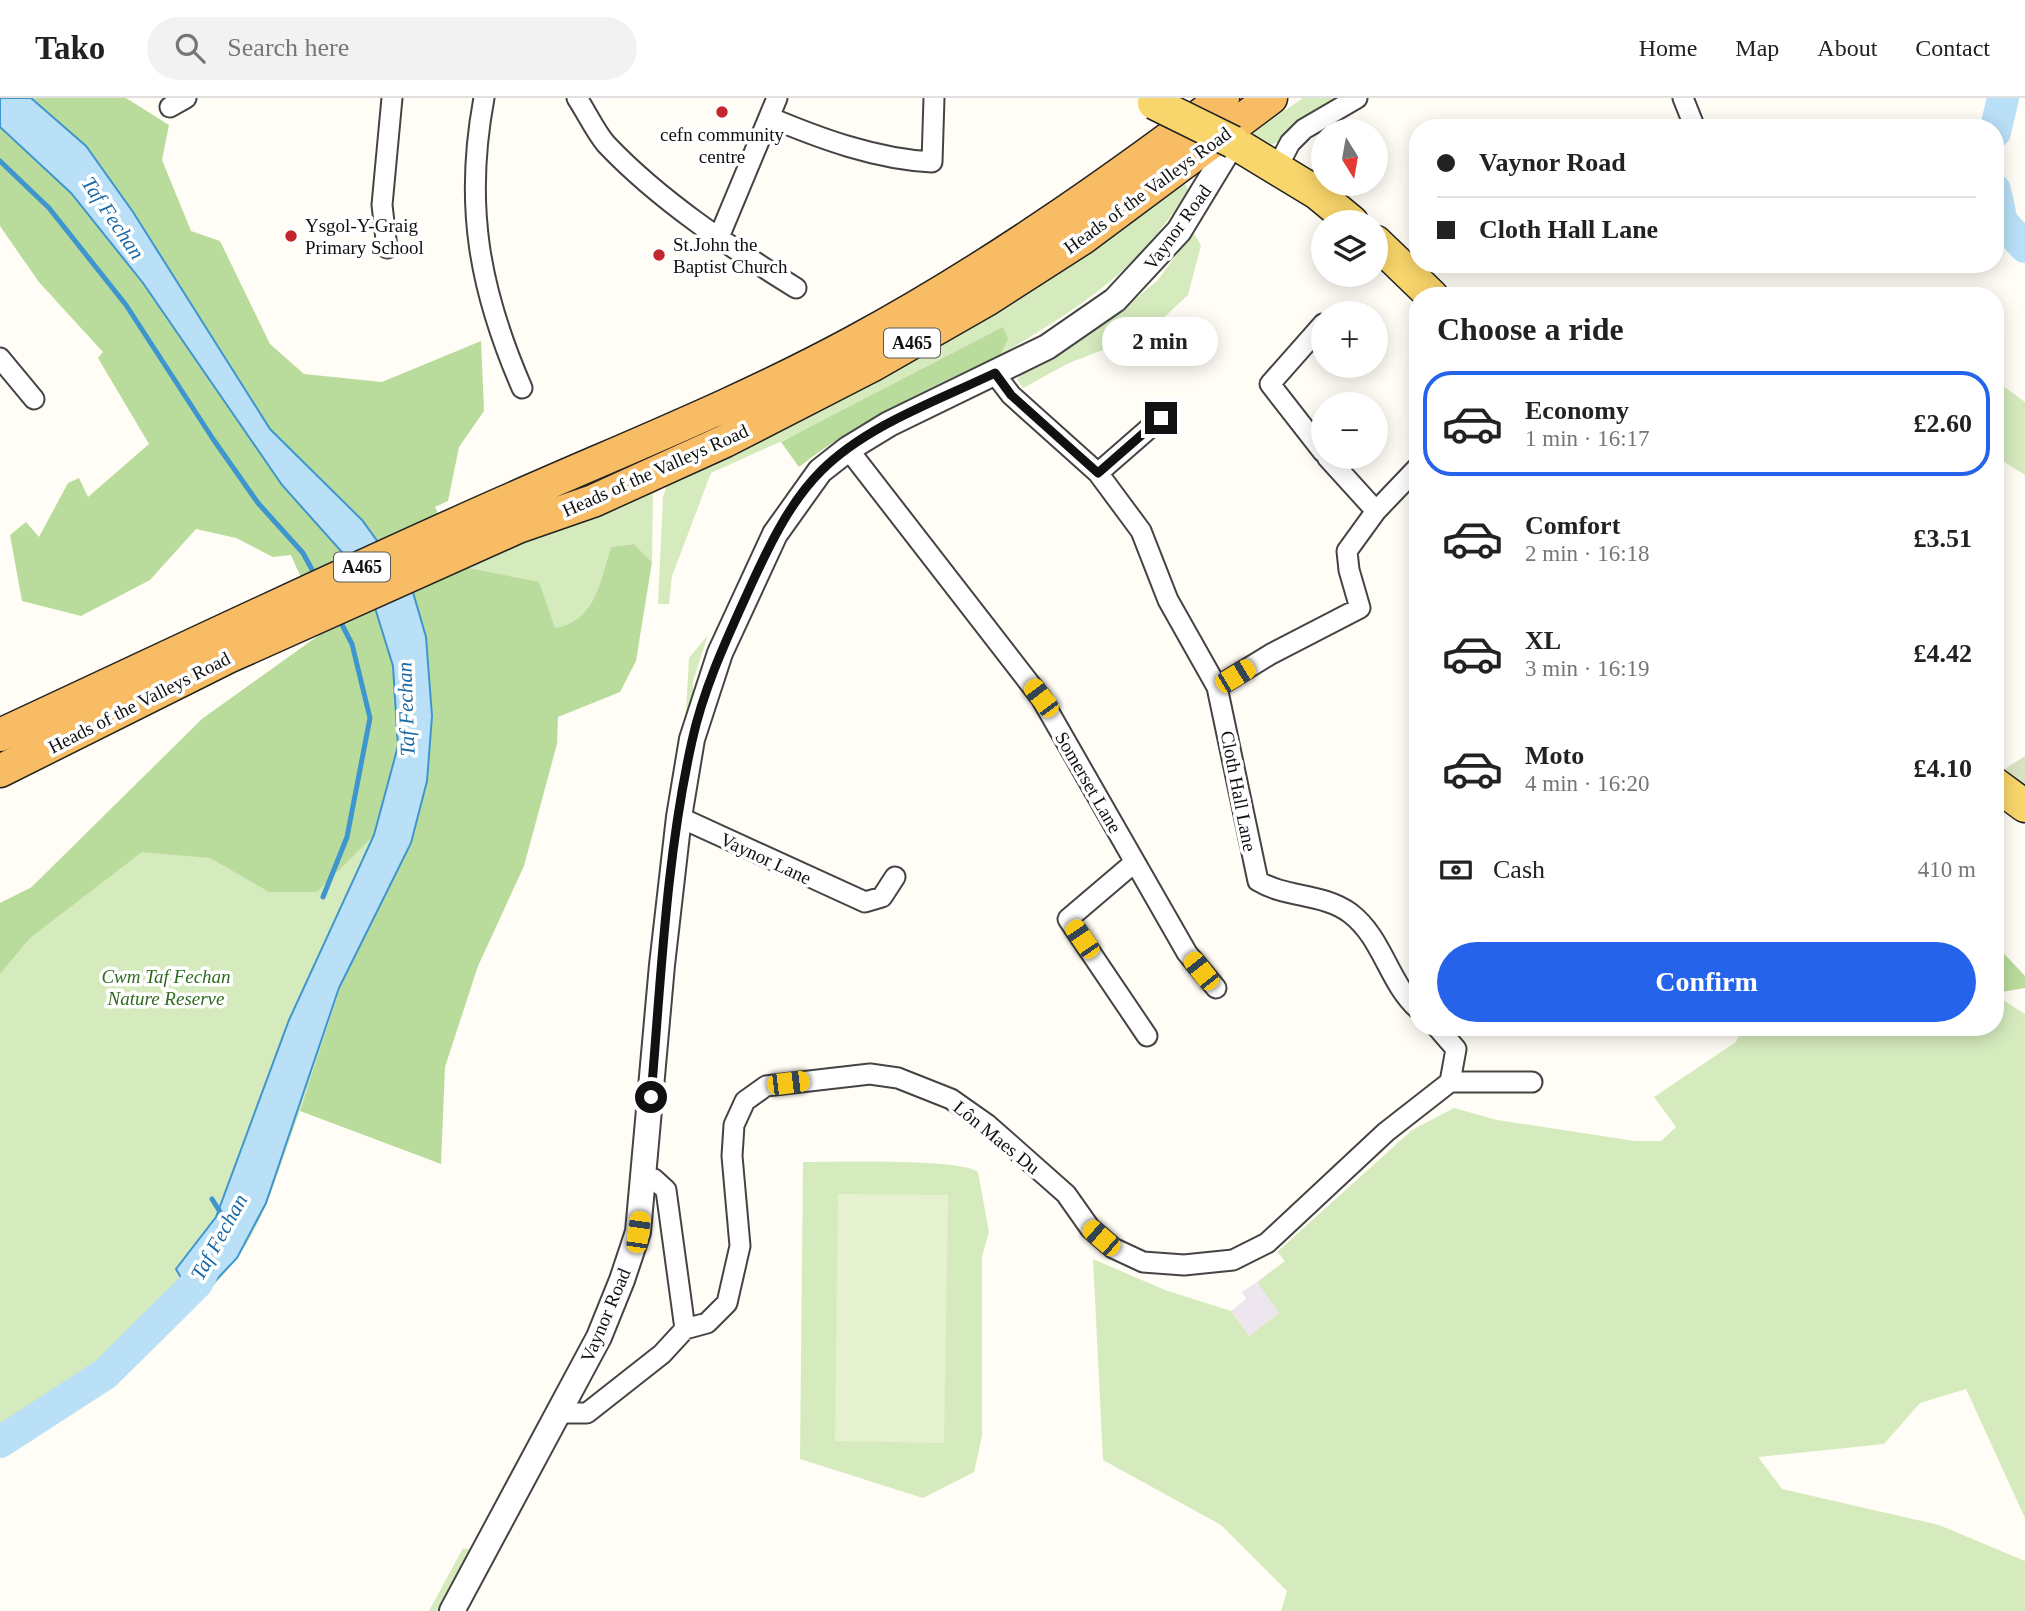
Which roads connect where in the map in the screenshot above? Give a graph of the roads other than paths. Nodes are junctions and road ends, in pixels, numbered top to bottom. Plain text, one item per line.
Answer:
1 (392, 98) edge
2 (484, 98) edge
3 (578, 98) edge
4 (777, 98) edge
5 (934, 98) edge
6 (1223, 98) edge
7 (1271, 98) edge
8 (1357, 98) edge
9 (1683, 98) edge
10 (1155, 101) edge
11 (769, 117) junction
12 (1691, 119) edge
13 (1233, 145) junction
14 (1277, 168) junction
15 (1338, 210) edge
16 (719, 237) junction
17 (387, 248) dead end
18 (1388, 254) edge
19 (1423, 287) edge
20 (796, 288) dead end
21 (1311, 338) edge
22 (0, 359) edge
23 (995, 373) junction
24 (522, 388) dead end
25 (34, 399) dead end
26 (1161, 418) dead end
27 (1311, 437) edge
28 (848, 449) junction
29 (1338, 469) edge
30 (1098, 473) junction
31 (1409, 477) edge
32 (1377, 511) junction
33 (512, 514) junction
34 (222, 645) junction
35 (1217, 687) junction
36 (0, 735) edge
37 (0, 771) edge
38 (2004, 791) edge
39 (2025, 806) edge
40 (679, 817) junction
41 (1135, 862) junction
42 (895, 877) dead end
43 (1216, 988) dead end
44 (1409, 1001) edge
45 (1147, 1036) dead end
46 (1445, 1036) edge
47 (1450, 1082) junction
48 (1532, 1082) dead end
49 (645, 1177) junction
50 (685, 1329) junction
51 (559, 1413) junction
52 (452, 1611) edge

1 - 17 street
2 - 24 street
3 - 16 street
4 - 11 street
5 - 11 street
6 - 33 highway, Heads of the Valleys Road / A465
7 - 33 highway, Heads of the Valleys Road / A465
8 - 14 street
9 - 12 street
10 - 13 main road, bridge
11 - 16 street
13 - 14 main road
13 - 23 street, Vaynor Road
14 - 15 main road
16 - 20 street
18 - 19 main road
21 - 27 street
22 - 25 street
23 - 28 street, Vaynor Road
23 - 30 street, Cloth Hall Lane
26 - 30 street
28 - 40 street, Vaynor Road
28 - 41 street, Somerset Lane
29 - 32 street
30 - 35 street, Cloth Hall Lane
31 - 32 street
32 - 35 street
33 - 34 highway, Heads of the Valleys Road / A465
34 - 36 highway, Heads of the Valleys Road / A465
34 - 37 highway, Heads of the Valleys Road / A465
35 - 44 street, Cloth Hall Lane
38 - 39 main road
40 - 42 street, Vaynor Lane
40 - 49 street, Vaynor Road
41 - 43 street, Somerset Lane
41 - 45 street
46 - 47 street
47 - 48 street
47 - 50 street, Lôn Maes Du
49 - 50 street
49 - 51 street, Vaynor Road
50 - 51 street, Lôn Maes Du
51 - 52 street, Vaynor Road

